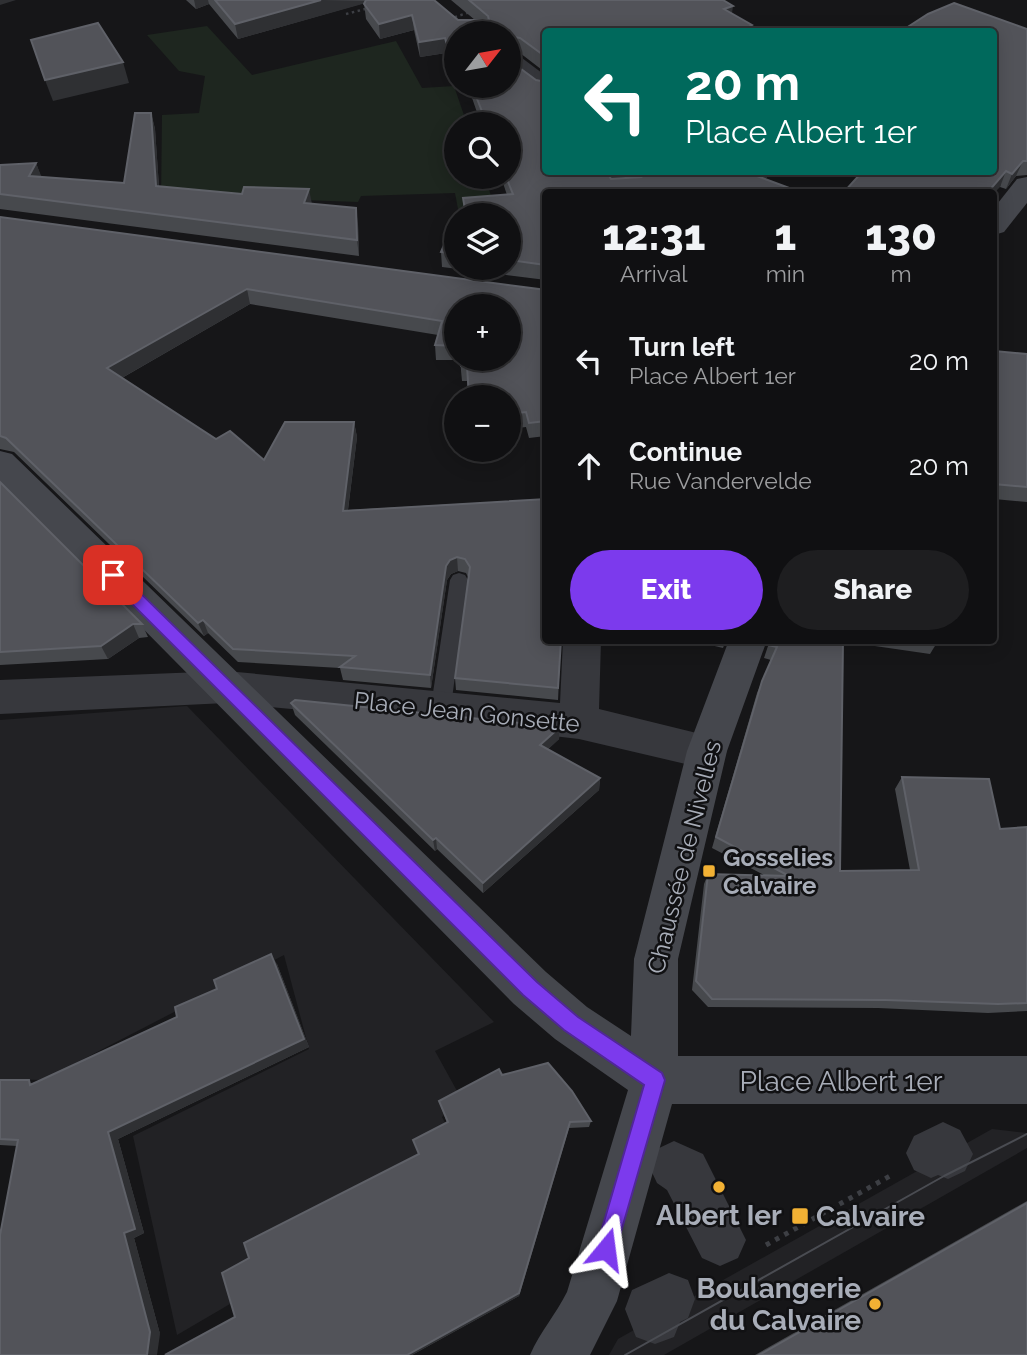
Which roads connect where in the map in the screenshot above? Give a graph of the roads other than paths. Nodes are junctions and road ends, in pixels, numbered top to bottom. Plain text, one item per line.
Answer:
1 (522, 70) edge
2 (542, 85) edge
3 (1027, 185) edge
4 (997, 222) edge
5 (0, 463) edge
6 (459, 580) edge
7 (582, 644) edge
8 (747, 644) edge
9 (226, 687) junction
10 (0, 697) edge
11 (441, 706) junction
12 (579, 722) junction
13 (707, 751) junction
14 (655, 1080) junction
15 (1027, 1080) edge
16 (674, 1166) dead end
17 (738, 1246) road end
18 (560, 1352) edge

1 - 2 street
3 - 4 main road
5 - 9 main road
6 - 11 lane
7 - 12 street
8 - 13 main road, Chaussée de Nivelles
9 - 10 street, Place Jean Gonsette
9 - 11 street, Place Jean Gonsette
9 - 14 main road
11 - 12 street, Place Jean Gonsette
12 - 13 street, Place Jean Gonsette
13 - 14 main road, Chaussée de Nivelles
14 - 15 main road, Place Albert 1er
14 - 18 main road
16 - 17 street

